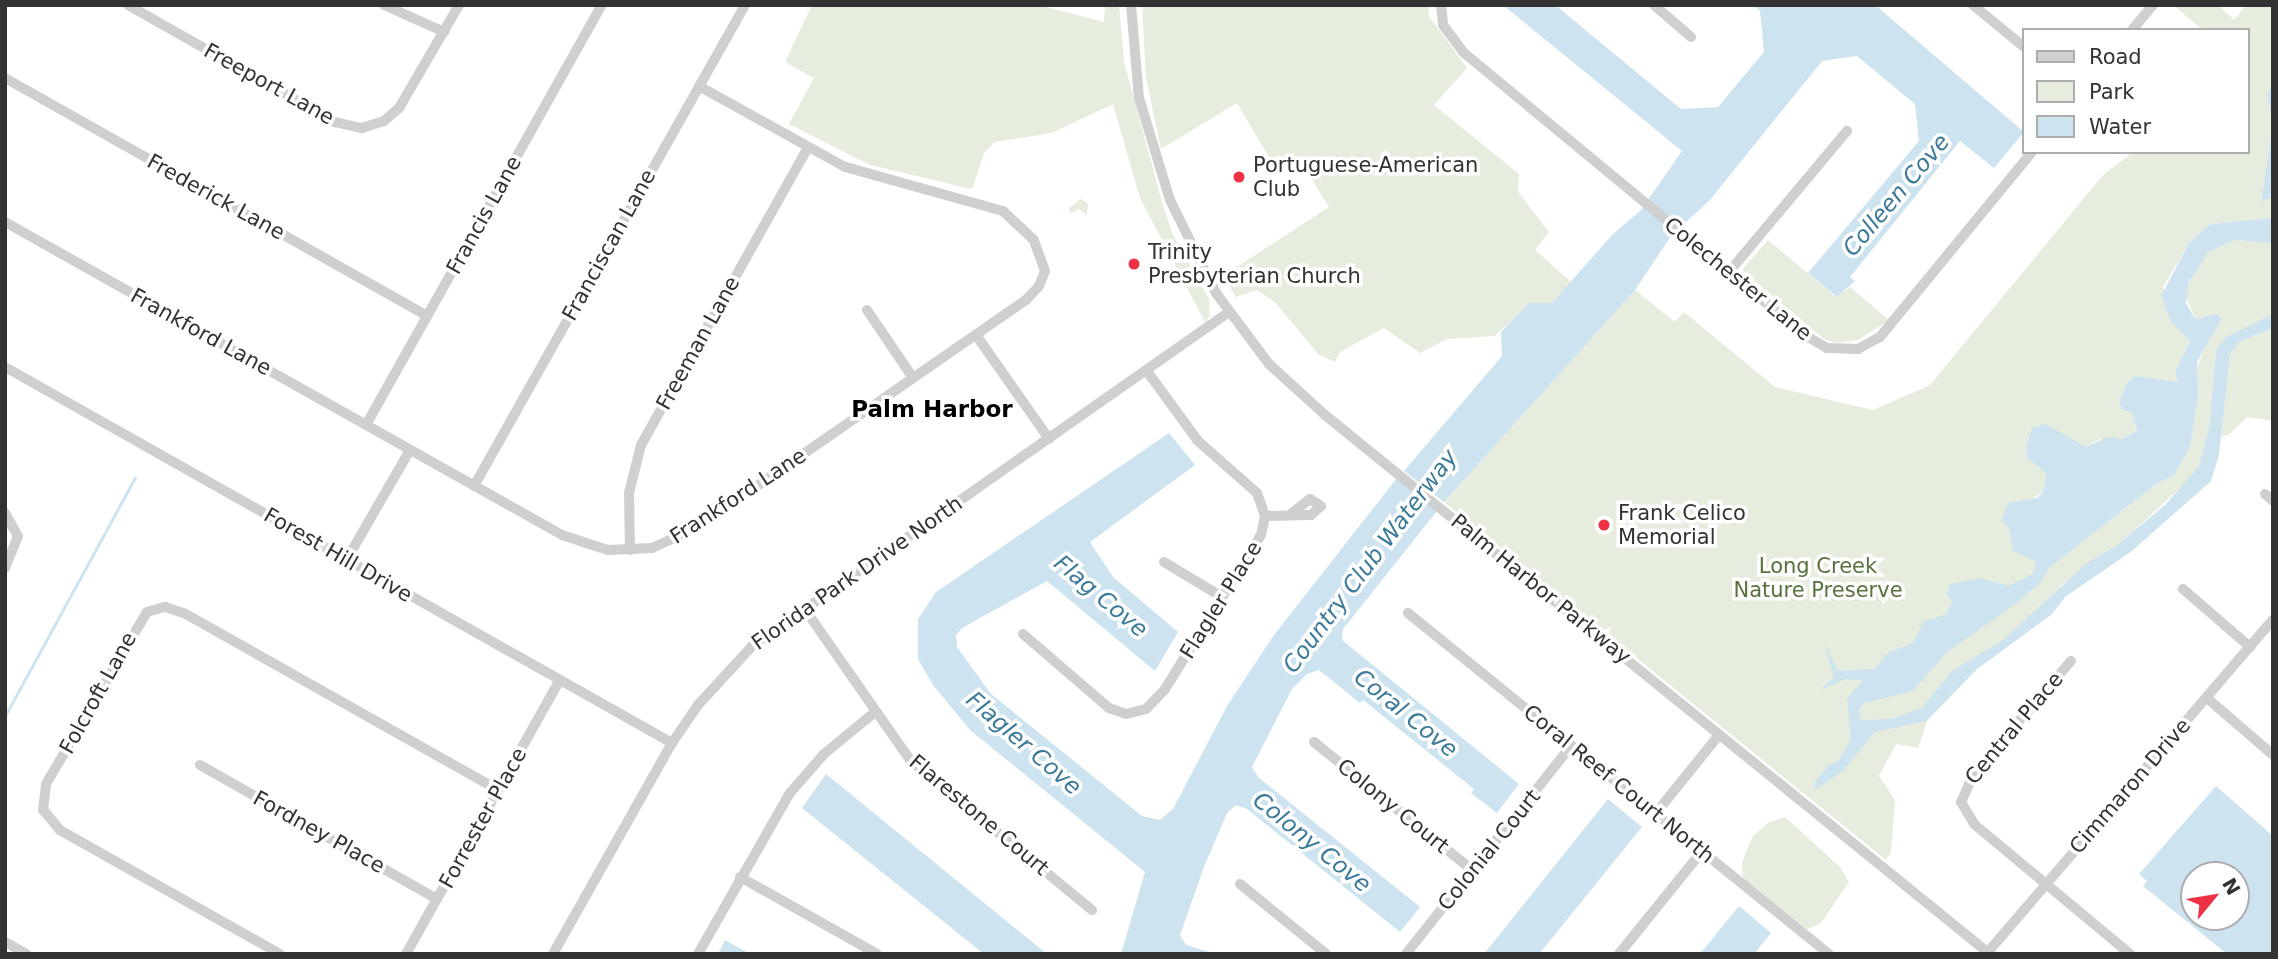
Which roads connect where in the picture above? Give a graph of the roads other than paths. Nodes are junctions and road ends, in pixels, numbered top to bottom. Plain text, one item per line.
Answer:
1 (128, 5) edge
2 (384, 5) edge
3 (459, 5) edge
4 (602, 5) edge
5 (745, 5) edge
6 (1131, 5) edge
7 (1441, 5) edge
8 (1654, 5) edge
9 (1973, 5) edge
10 (2153, 5) edge
11 (2134, 28) edge
12 (444, 32) junction
13 (1692, 37) dead end
14 (2022, 45) edge
15 (5, 78) edge
16 (699, 86) junction
17 (1847, 131) dead end
18 (808, 148) junction
19 (2030, 154) edge
20 (5, 222) edge
21 (1729, 272) junction
22 (867, 310) dead end
23 (1228, 312) junction
24 (426, 316) junction
25 (976, 335) junction
26 (5, 367) edge
27 (1147, 371) junction
28 (913, 377) junction
29 (366, 425) junction
30 (1049, 439) junction
31 (410, 450) junction
32 (474, 486) junction
33 (5, 513) edge
34 (1292, 513) dead end
35 (1265, 516) junction
36 (630, 550) junction
37 (347, 559) junction
38 (1164, 562) dead end
39 (5, 569) edge
40 (2183, 589) dead end
41 (1222, 597) junction
42 (804, 608) junction
43 (1408, 614) dead end
44 (2273, 620) edge
45 (1023, 634) dead end
46 (2250, 647) junction
47 (2071, 662) dead end
48 (559, 681) junction
49 (2207, 698) junction
50 (875, 712) junction
51 (1719, 734) junction
52 (1314, 741) dead end
53 (672, 743) junction
54 (1571, 746) junction
55 (2273, 755) edge
56 (200, 765) dead end
57 (498, 790) junction
58 (1656, 813) junction
59 (1702, 851) junction
60 (1472, 870) junction
61 (740, 877) junction
62 (1240, 884) dead end
63 (2045, 885) junction
64 (437, 899) junction
65 (1092, 910) dead end
66 (5, 942) edge
67 (1989, 953) edge
68 (27, 954) edge
69 (280, 954) edge
70 (407, 954) edge
71 (553, 954) edge
72 (698, 954) edge
73 (877, 954) edge
74 (1326, 954) edge
75 (1406, 954) edge
76 (1619, 954) edge
77 (1829, 954) edge
78 (2130, 954) edge

1 - 12 street, Freeport Lane
2 - 12 street
3 - 12 street, Freeport Lane
4 - 24 street, Francis Lane
5 - 16 street, Franciscan Lane
6 - 23 street, Palm Harbor Parkway
7 - 21 street, Colechester Lane
8 - 13 street
9 - 14 street
10 - 11 street
15 - 24 street, Frederick Lane
16 - 18 street, Frankford Lane
16 - 32 street, Franciscan Lane
17 - 21 street
18 - 25 street, Frankford Lane
18 - 36 street, Freeman Lane
19 - 21 street, Colechester Lane
20 - 29 street, Frankford Lane
22 - 28 street
23 - 27 street, Florida Park Drive North
23 - 51 street, Palm Harbor Parkway
24 - 29 street, Francis Lane
25 - 28 street, Frankford Lane
25 - 30 street
26 - 37 street, Forest Hill Drive
27 - 30 street, Florida Park Drive North
27 - 35 street, Flagler Place
28 - 36 street, Frankford Lane
29 - 31 street, Frankford Lane
30 - 42 street, Florida Park Drive North
31 - 32 street, Frankford Lane
31 - 37 street
32 - 36 street, Frankford Lane
33 - 39 street
34 - 35 street
35 - 41 street, Flagler Place
37 - 48 street, Forest Hill Drive
38 - 41 street
40 - 46 street
41 - 45 street, Flagler Place
42 - 50 street, Flarestone Court
42 - 53 street, Florida Park Drive North
43 - 54 street, Coral Reef Court North
44 - 46 street, Cimmaron Drive
46 - 49 street, Cimmaron Drive
47 - 63 street, Central Place
48 - 53 street, Forest Hill Drive
48 - 57 street, Forrester Place
49 - 55 street
49 - 63 street, Cimmaron Drive
50 - 61 street
50 - 65 street, Flarestone Court
51 - 58 street
51 - 67 street, Palm Harbor Parkway
52 - 60 street, Colony Court
53 - 71 street, Florida Park Drive North
54 - 58 street, Coral Reef Court North
54 - 60 street, Colonial Court
56 - 64 street, Fordney Place
57 - 64 street, Forrester Place
57 - 69 street, Folcroft Lane
58 - 59 street, Coral Reef Court North
59 - 76 street
59 - 77 street, Coral Reef Court North
60 - 75 street, Colonial Court
61 - 72 street
61 - 73 street
62 - 74 street
63 - 67 street, Cimmaron Drive
63 - 78 street
64 - 70 street, Forrester Place
66 - 68 street

